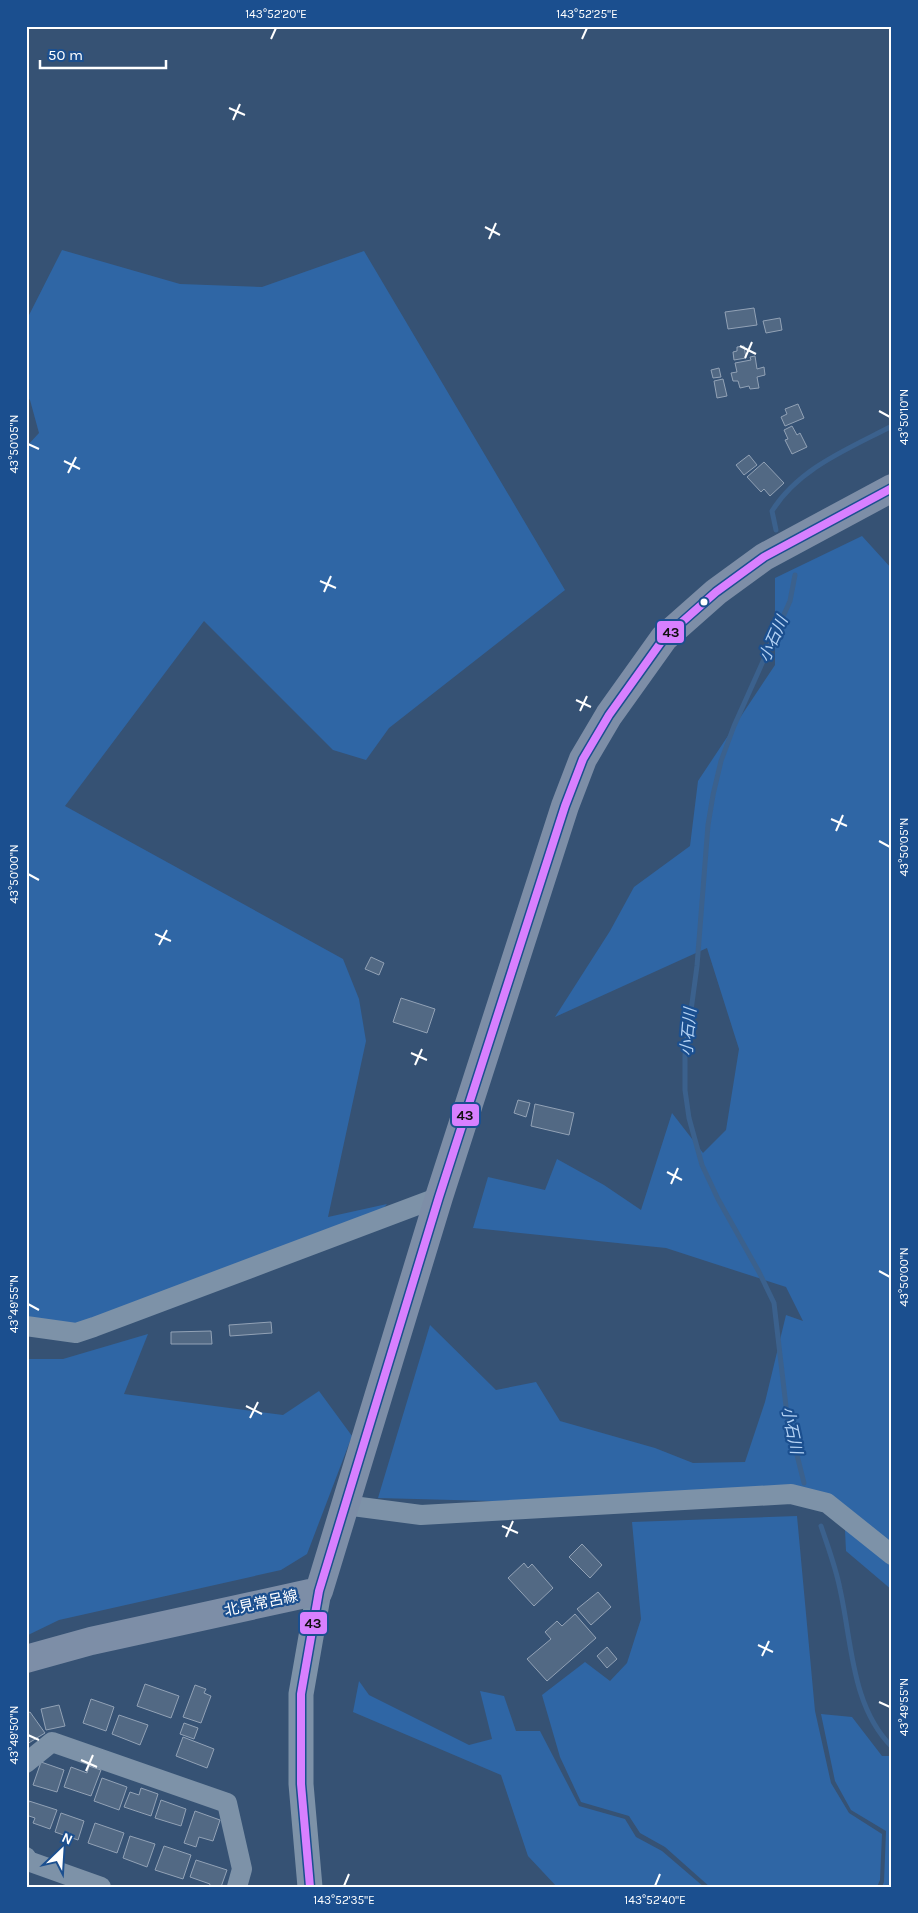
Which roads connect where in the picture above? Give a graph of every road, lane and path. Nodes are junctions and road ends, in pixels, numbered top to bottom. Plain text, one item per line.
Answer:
1 (892, 488) edge
2 (439, 1197) junction
3 (26, 1326) edge
4 (345, 1505) junction
5 (892, 1554) edge
6 (319, 1590) junction
7 (26, 1659) edge
8 (26, 1762) edge
9 (26, 1858) edge
10 (101, 1887) edge
11 (237, 1887) edge
12 (310, 1887) edge

1 - 2 main road, 北見常呂線
2 - 3 street
2 - 4 main road, 北見常呂線
4 - 5 street
4 - 6 main road, 北見常呂線
6 - 7 main road, 北見常呂線
6 - 12 street
8 - 11 street
9 - 10 street

